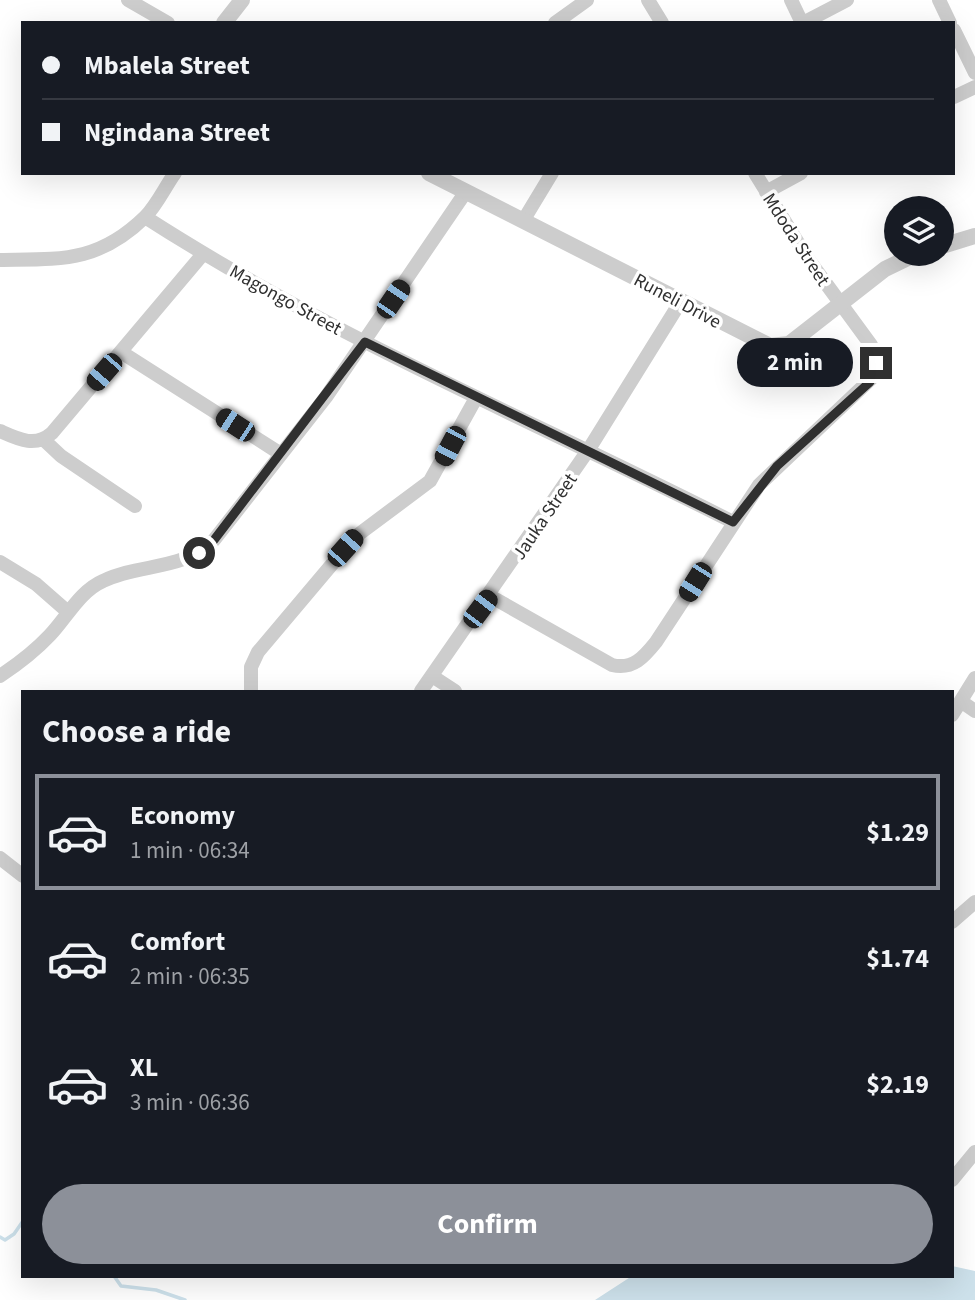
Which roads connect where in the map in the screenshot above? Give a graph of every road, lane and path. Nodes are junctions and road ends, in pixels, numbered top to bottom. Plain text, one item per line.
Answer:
1 (128, 0) edge
2 (242, 0) edge
3 (587, 0) edge
4 (649, 0) edge
5 (790, 0) edge
6 (847, 0) edge
7 (939, 0) edge
8 (165, 21) edge
9 (225, 21) edge
10 (558, 21) edge
11 (662, 21) edge
12 (802, 21) edge
13 (807, 21) edge
14 (949, 21) edge
15 (955, 32) edge
16 (975, 73) edge
17 (975, 87) edge
18 (955, 97) edge
19 (174, 175) edge
20 (433, 175) edge
21 (551, 175) edge
22 (756, 175) edge
23 (798, 175) edge
24 (766, 192) junction
25 (465, 193) junction
26 (145, 217) junction
27 (523, 221) junction
28 (975, 236) edge
29 (954, 242) edge
30 (203, 254) junction
31 (0, 260) edge
32 (891, 266) edge
33 (681, 300) junction
34 (840, 305) junction
35 (365, 342) junction
36 (121, 352) junction
37 (476, 398) junction
38 (0, 431) edge
39 (44, 440) junction
40 (589, 449) junction
41 (281, 454) junction
42 (135, 506) dead end
43 (733, 522) junction
44 (0, 562) edge
45 (490, 596) junction
46 (68, 612) junction
47 (0, 676) edge
48 (432, 676) junction
49 (975, 678) edge
50 (251, 690) edge
51 (422, 690) edge
52 (453, 690) edge
53 (962, 702) junction
54 (975, 711) edge
55 (954, 712) edge
56 (0, 858) edge
57 (21, 874) edge
58 (975, 902) edge
59 (954, 920) edge
60 (975, 1152) edge
61 (954, 1178) edge

1 - 8 street
2 - 9 street
3 - 10 street
4 - 11 street
5 - 12 street
6 - 13 street
7 - 14 street
15 - 16 street
17 - 18 street
19 - 26 street
20 - 25 street, Runeli Drive
21 - 27 street
22 - 24 street, Mdoda Street
23 - 24 street
24 - 34 street, Mdoda Street
25 - 27 street, Runeli Drive
25 - 35 street
26 - 30 street, Magongo Street
26 - 31 street
27 - 33 street, Runeli Drive
28 - 29 street
30 - 35 street, Magongo Street
30 - 36 street
32 - 34 street, Runeli Drive
33 - 34 street, Runeli Drive
33 - 40 street, Jauka Street
34 - 43 street, Mdoda Street
35 - 37 street, Magongo Street
35 - 41 street
36 - 39 street
36 - 41 street
37 - 40 street, Magongo Street
37 - 50 street
38 - 39 street
39 - 42 street
40 - 43 street, Magongo Street
40 - 45 street, Jauka Street
41 - 46 street
43 - 45 street, Mdoda Street
44 - 46 street
45 - 48 street, Jauka Street
46 - 47 street
48 - 51 street, Jauka Street
48 - 52 street
49 - 53 street
53 - 54 street
53 - 55 street
56 - 57 street
58 - 59 street
60 - 61 street

